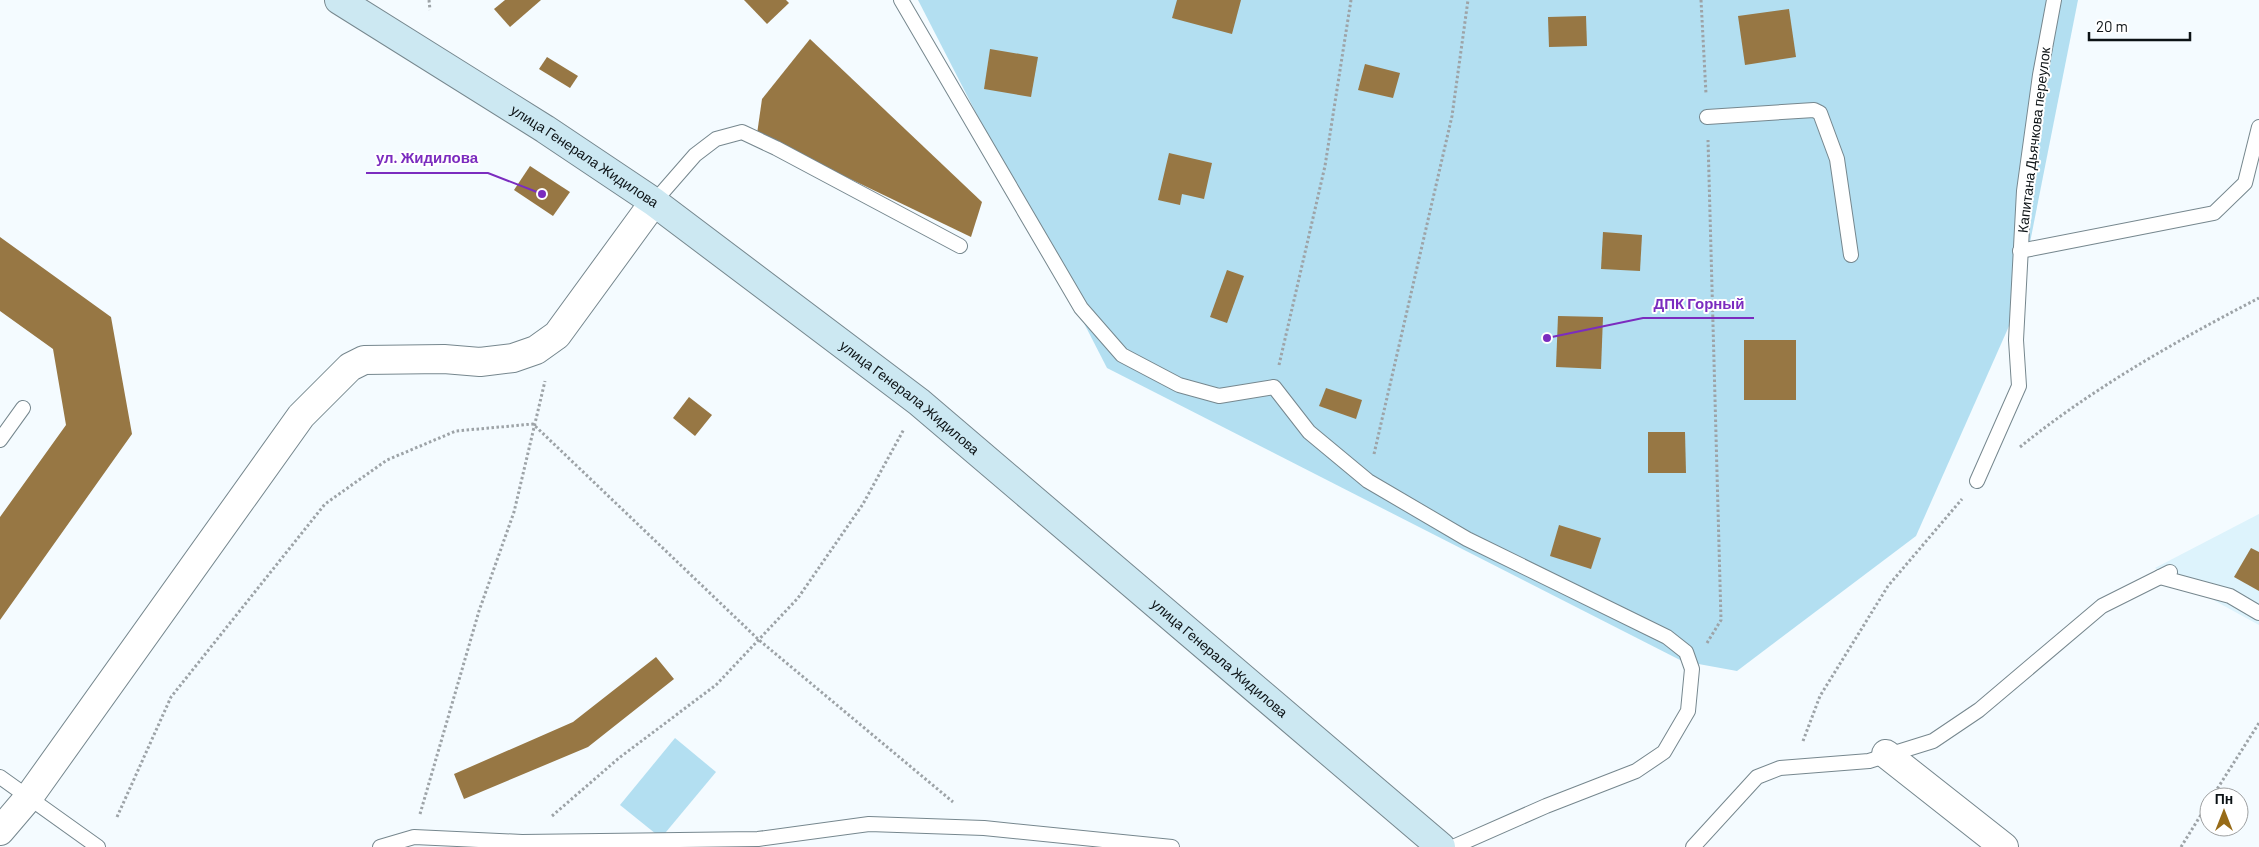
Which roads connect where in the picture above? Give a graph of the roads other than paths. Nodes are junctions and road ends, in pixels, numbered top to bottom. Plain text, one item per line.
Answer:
1 (339, 0) edge
2 (901, 0) edge
3 (2054, 0) edge
4 (1707, 117) road end
5 (2259, 127) edge
6 (654, 202) junction
7 (960, 246) dead end
8 (2020, 251) junction
9 (1851, 255) dead end
10 (23, 408) dead end
11 (0, 440) edge
12 (1976, 482) road end
13 (2259, 613) edge
14 (1886, 754) junction
15 (0, 777) edge
16 (29, 797) junction
17 (0, 831) edge
18 (98, 847) edge
19 (380, 847) edge
20 (1172, 847) edge
21 (1441, 847) edge
22 (1454, 847) edge
23 (1693, 847) edge
24 (2004, 847) edge

1 - 6 main road, улица Генерала Жидилова
2 - 22 lane
3 - 8 lane, Капитана Дьячкова переулок
4 - 9 lane
5 - 8 lane
6 - 7 lane
6 - 16 street
6 - 21 main road, улица Генерала Жидилова
8 - 12 lane, Капитана Дьячкова переулок
10 - 11 lane
13 - 14 lane
14 - 23 lane
14 - 24 street
15 - 16 lane
16 - 17 street
16 - 18 lane
19 - 20 lane

